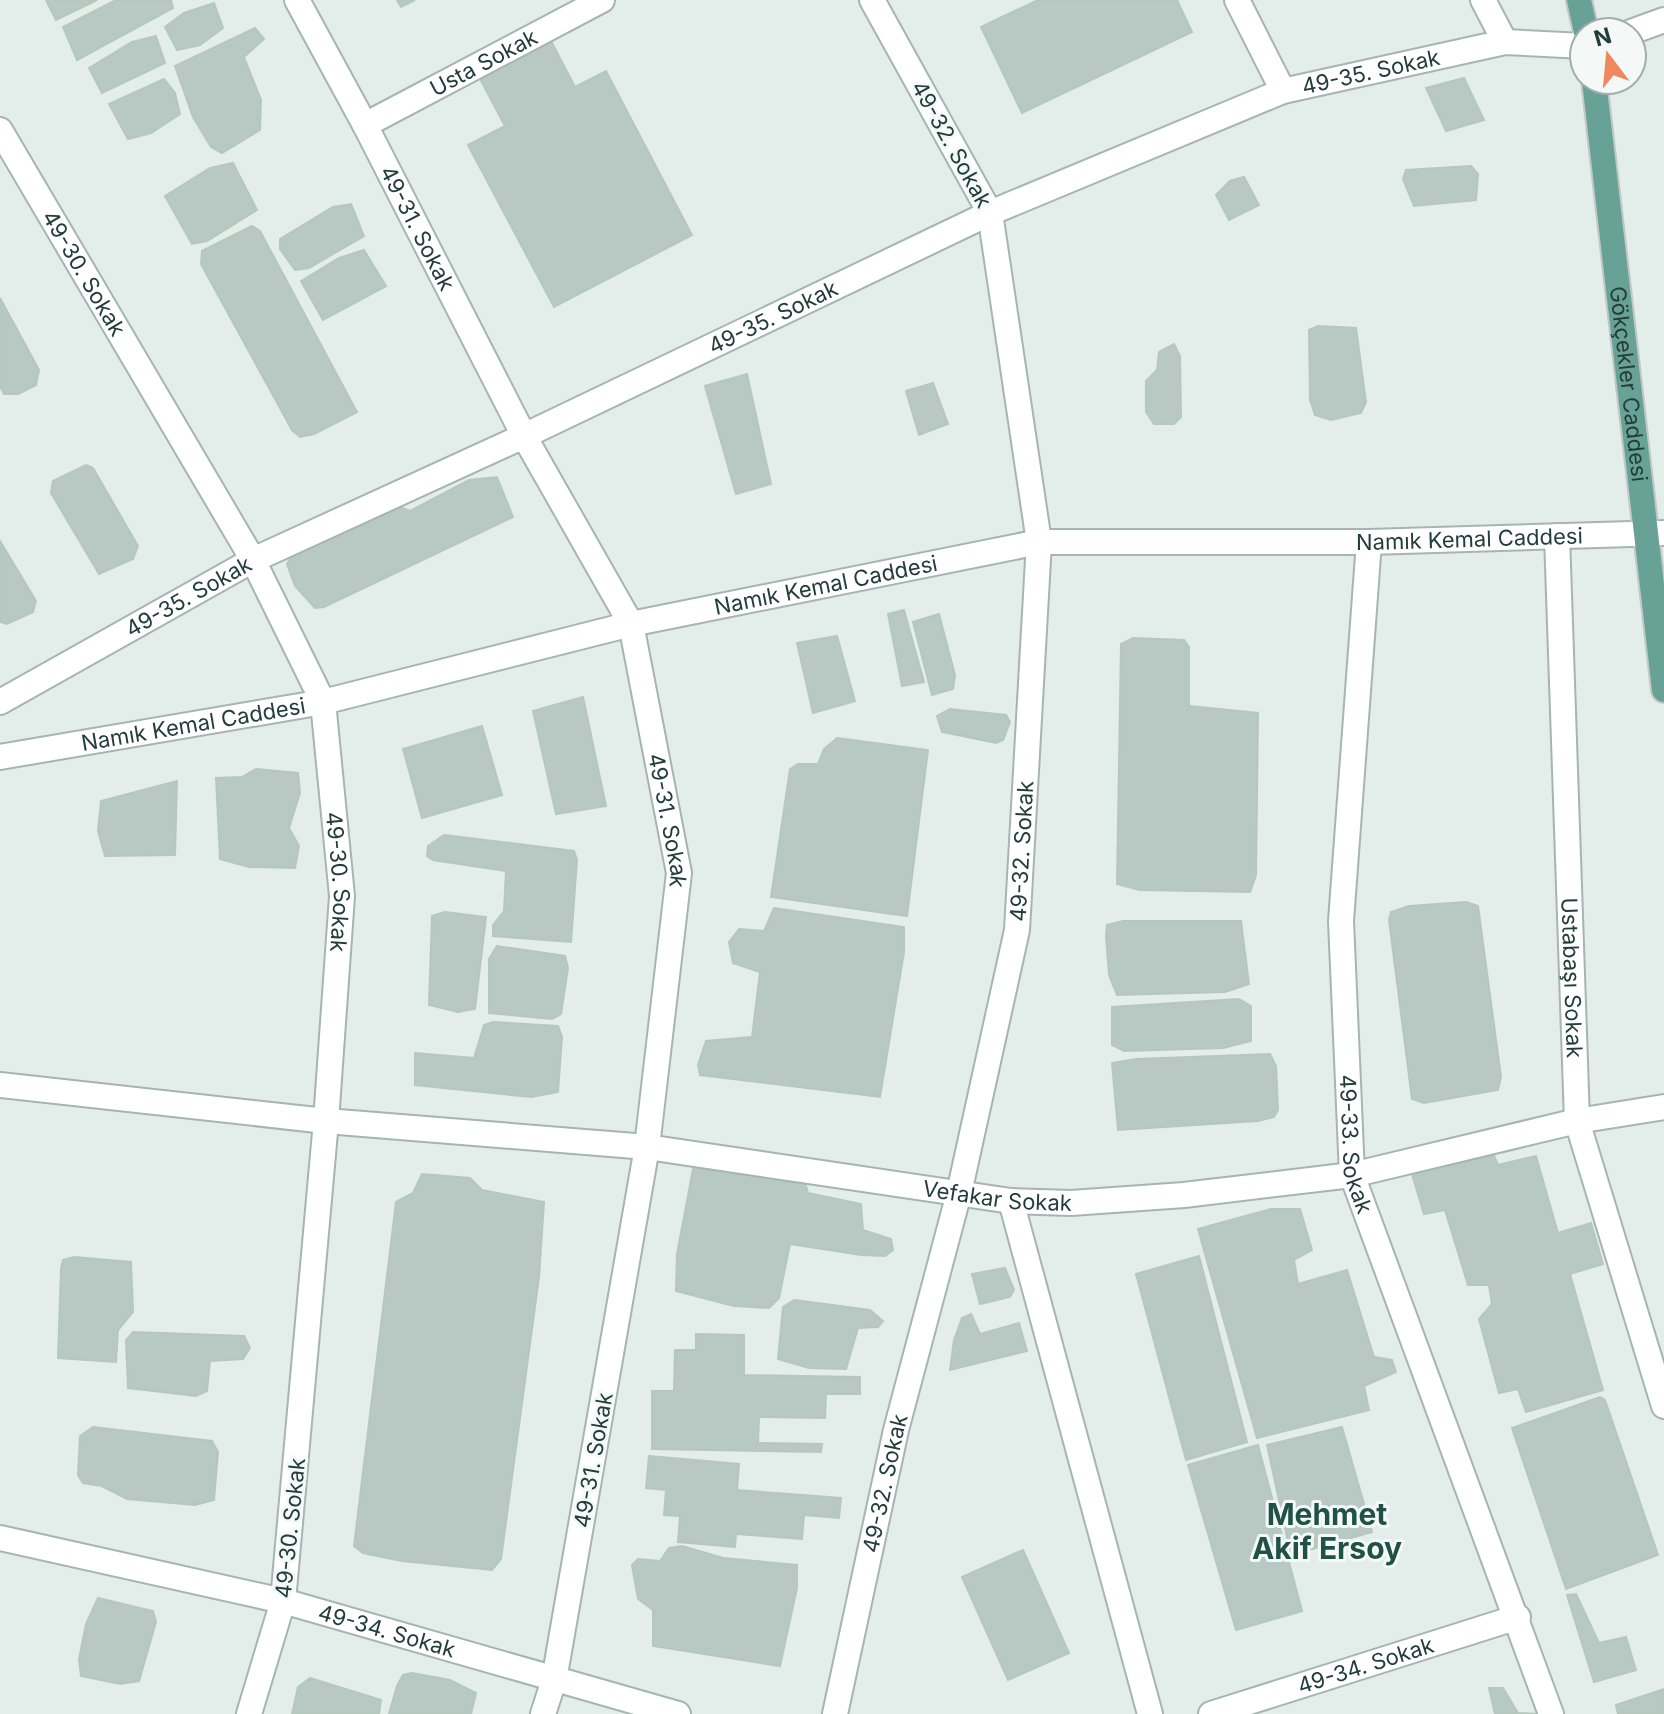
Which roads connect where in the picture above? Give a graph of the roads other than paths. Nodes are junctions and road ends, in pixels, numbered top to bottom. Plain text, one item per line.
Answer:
1 (297, 0) edge
2 (602, 0) edge
3 (872, 0) edge
4 (1237, 0) edge
5 (1483, 0) edge
6 (1505, 42) junction
7 (1568, 45) edge
8 (1283, 91) junction
9 (1596, 96) edge
10 (365, 125) junction
11 (0, 130) edge
12 (990, 213) junction
13 (524, 436) junction
14 (1655, 534) edge
15 (1557, 536) junction
16 (1039, 542) junction
17 (1369, 542) junction
18 (253, 560) junction
19 (631, 624) junction
20 (1664, 690) edge
21 (0, 702) edge
22 (323, 702) junction
23 (0, 757) edge
24 (0, 1085) edge
25 (1664, 1107) edge
26 (326, 1121) junction
27 (1577, 1121) junction
28 (647, 1147) junction
29 (1352, 1175) junction
30 (959, 1193) junction
31 (1011, 1201) junction
32 (1664, 1406) edge
33 (0, 1538) edge
34 (283, 1601) junction
35 (1518, 1617) junction
36 (554, 1680) junction
37 (249, 1714) edge
38 (543, 1714) edge
39 (678, 1714) edge
40 (835, 1714) edge
41 (1150, 1714) edge
42 (1211, 1714) edge
43 (1551, 1714) edge

1 - 10 street, 49-31. Sokak
2 - 10 street, Usta Sokak
3 - 12 street, 49-32. Sokak
4 - 8 street
5 - 6 street
6 - 7 street, 49-35. Sokak
6 - 8 street, 49-35. Sokak
8 - 12 street, 49-35. Sokak
9 - 14 main road, Gökçekler Caddesi
10 - 13 street, 49-31. Sokak
11 - 18 street, 49-30. Sokak
12 - 13 street, 49-35. Sokak
12 - 16 street, 49-32. Sokak
13 - 18 street, 49-35. Sokak
13 - 19 street, 49-31. Sokak
14 - 15 street, Namık Kemal Caddesi
14 - 20 main road, Gökçekler Caddesi
15 - 17 street, Namık Kemal Caddesi
15 - 27 street, Ustabaşı Sokak
16 - 17 street, Namık Kemal Caddesi
16 - 19 street, Namık Kemal Caddesi
16 - 30 street, 49-32. Sokak
17 - 29 street, 49-33. Sokak
18 - 21 street, 49-35. Sokak
18 - 22 street, 49-30. Sokak
19 - 22 street, Namık Kemal Caddesi
19 - 28 street, 49-31. Sokak
22 - 23 street, Namık Kemal Caddesi
22 - 26 street, 49-30. Sokak
24 - 26 street, Vefakar Sokak
25 - 27 street, Vefakar Sokak
26 - 28 street, Vefakar Sokak
26 - 34 street, 49-30. Sokak
27 - 29 street, Vefakar Sokak
27 - 32 street, Ustabaşı Sokak
28 - 30 street, Vefakar Sokak
28 - 36 street, 49-31. Sokak
29 - 31 street, Vefakar Sokak
29 - 35 street, 49-33. Sokak
30 - 31 street, Vefakar Sokak
30 - 40 street, 49-32. Sokak
31 - 41 street
33 - 34 street, 49-34. Sokak
34 - 36 street, 49-34. Sokak
34 - 37 street, 49-30. Sokak
35 - 42 street, 49-34. Sokak
35 - 43 street, 49-33. Sokak
36 - 38 street, 49-31. Sokak
36 - 39 street, 49-34. Sokak

